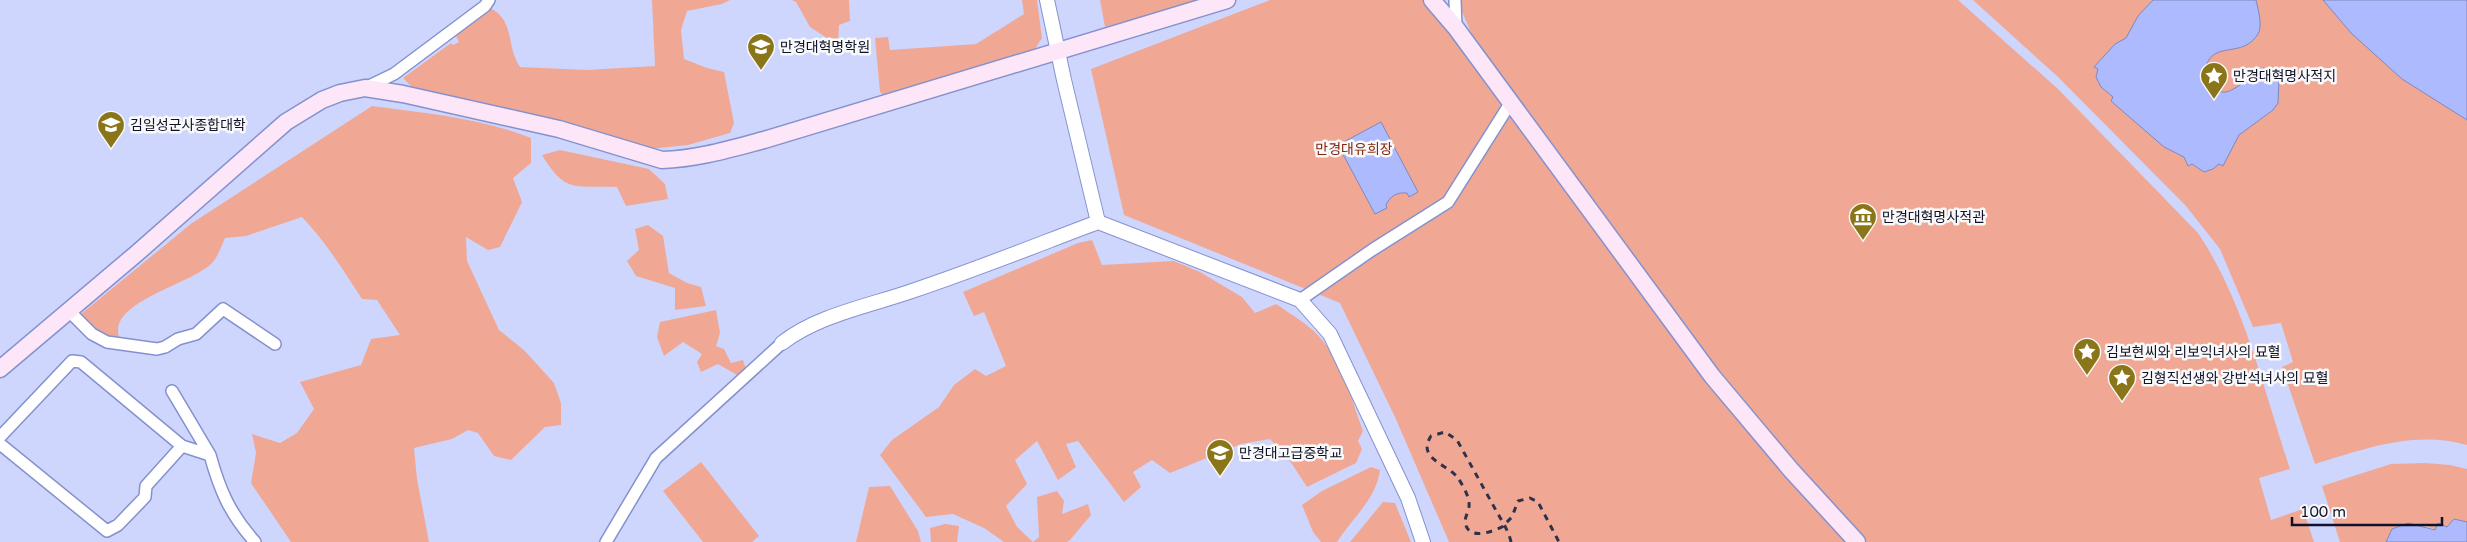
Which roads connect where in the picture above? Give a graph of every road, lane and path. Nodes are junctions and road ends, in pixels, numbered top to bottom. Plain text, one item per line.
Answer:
1 (489, 0) edge
2 (1047, 0) edge
3 (1227, 0) edge
4 (1432, 0) edge
5 (1455, 0) edge
6 (1456, 28) junction
7 (1059, 51) junction
8 (366, 88) junction
9 (1511, 102) junction
10 (1098, 222) junction
11 (1300, 300) junction
12 (69, 310) junction
13 (782, 343) joint
14 (274, 344) dead end
15 (0, 369) edge
16 (172, 391) dead end
17 (0, 437) edge
18 (0, 444) edge
19 (182, 446) junction
20 (210, 455) junction
21 (255, 542) edge
22 (606, 542) edge
23 (1423, 542) edge
24 (1857, 542) edge

1 - 8 street
2 - 7 street
3 - 7 main road
4 - 6 main road
5 - 6 street
6 - 9 main road
7 - 8 main road
7 - 10 street
8 - 12 main road
9 - 11 street
9 - 24 main road
10 - 11 street
10 - 13 street
11 - 23 street
12 - 14 street
12 - 15 main road
13 - 22 street
16 - 20 street
17 - 19 street
18 - 19 street
19 - 20 street
20 - 21 street

